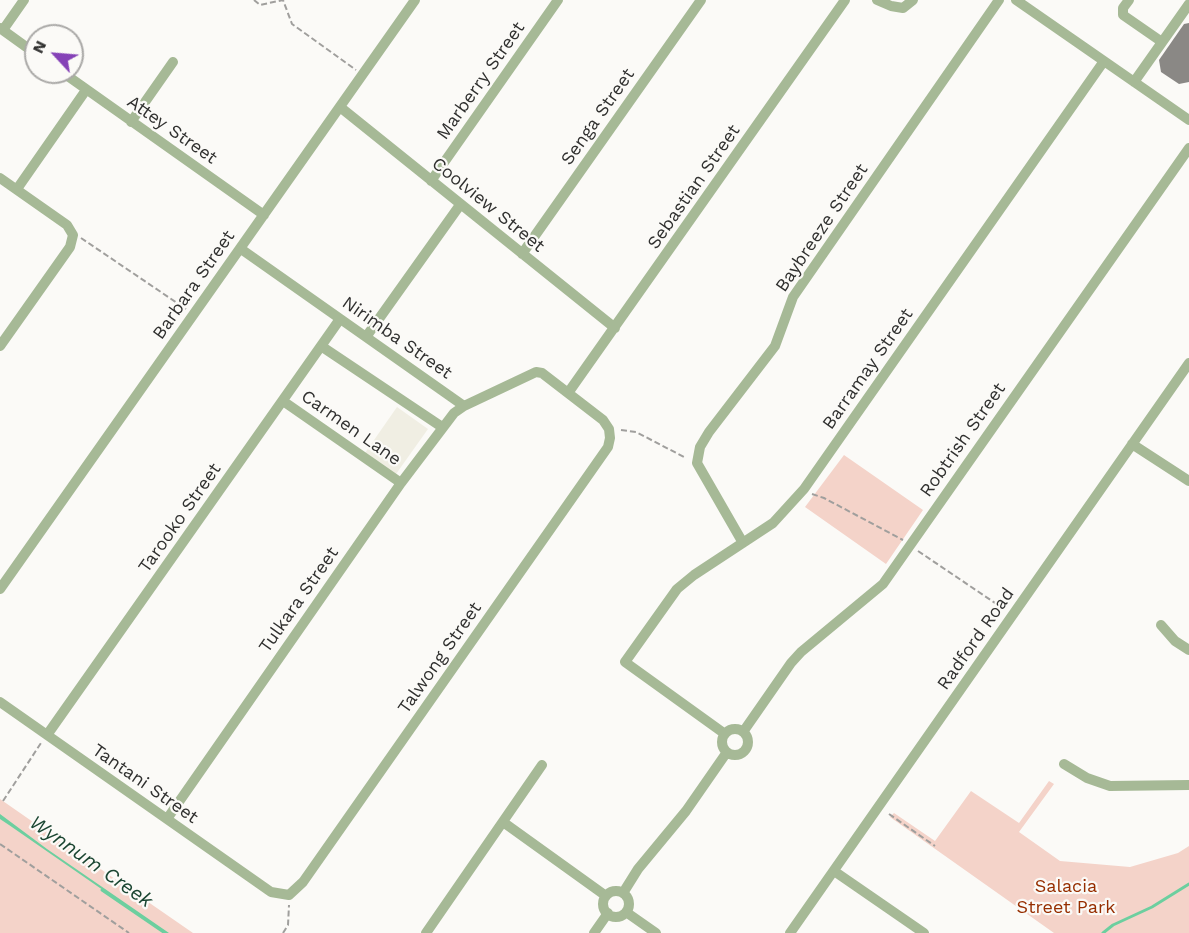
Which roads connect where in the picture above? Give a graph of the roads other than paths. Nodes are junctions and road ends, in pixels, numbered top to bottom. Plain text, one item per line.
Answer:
1 (24, 0) edge
2 (415, 0) edge
3 (558, 0) edge
4 (701, 0) edge
5 (845, 0) edge
6 (877, 0) edge
7 (913, 0) edge
8 (999, 0) edge
9 (1016, 0) edge
10 (1129, 0) edge
11 (1189, 4) edge
12 (2, 29) edge
13 (1162, 42) junction
14 (24, 45) edge
15 (1104, 61) junction
16 (174, 62) dead end
17 (1134, 82) junction
18 (78, 84) edge
19 (86, 90) junction
20 (340, 107) junction
21 (1189, 120) edge
22 (131, 122) junction
23 (1189, 148) edge
24 (0, 178) edge
25 (431, 181) junction
26 (17, 189) junction
27 (460, 205) junction
28 (264, 215) junction
29 (241, 249) junction
30 (522, 254) junction
31 (340, 319) junction
32 (615, 328) junction
33 (366, 337) junction
34 (0, 346) edge
35 (321, 346) junction
36 (1189, 363) edge
37 (568, 393) junction
38 (283, 400) junction
39 (464, 406) junction
40 (442, 427) junction
41 (1132, 444) junction
42 (1189, 481) edge
43 (401, 483) junction
44 (743, 543) junction
45 (0, 589) edge
46 (1161, 625) dead end
47 (1189, 650) edge
48 (0, 702) edge
49 (743, 732) junction
50 (725, 734) junction
51 (47, 735) junction
52 (727, 752) junction
53 (1064, 764) dead end
54 (542, 765) dead end
55 (1189, 785) edge
56 (167, 819) junction
57 (502, 822) junction
58 (834, 871) junction
59 (272, 892) joint
60 (623, 893) junction
61 (606, 896) junction
62 (626, 912) junction
63 (608, 913) junction
64 (426, 933) edge
65 (594, 933) edge
66 (656, 933) edge
67 (790, 933) edge
68 (924, 933) edge

1 - 12 street
2 - 20 street, Barbara Street
3 - 25 street, Marberry Street
4 - 30 street, Senga Street
5 - 32 street, Sebastian Street
6 - 7 street
8 - 44 street, Baybreeze Street
9 - 15 street
10 - 13 street
11 - 13 street
12 - 14 street
13 - 17 street
15 - 17 street
15 - 44 street, Barramay Street
16 - 22 street
17 - 21 street
18 - 19 street, Attey Street
19 - 22 street, Attey Street
19 - 26 street
20 - 25 street, Coolview Street
20 - 28 street, Barbara Street
22 - 28 street, Attey Street
23 - 49 street, Robtrish Street
24 - 26 street
25 - 27 street, Coolview Street
26 - 34 street
27 - 30 street, Coolview Street
27 - 33 street
28 - 29 street, Barbara Street
29 - 31 street, Nirimba Street
29 - 45 street, Barbara Street
30 - 32 street, Coolview Street
31 - 33 street, Nirimba Street
31 - 35 street, Tarooko Street
32 - 37 street, Sebastian Street
33 - 39 street, Nirimba Street
35 - 38 street, Tarooko Street
35 - 40 street
36 - 41 street, Radford Road
37 - 39 street
37 - 59 street, Talwong Street
38 - 43 street, Carmen Lane
38 - 51 street, Tarooko Street
39 - 40 street, Tulkara Street
40 - 43 street, Tulkara Street
41 - 42 street
41 - 58 street, Radford Road
43 - 56 street, Tulkara Street
44 - 50 street, Barramay Street
46 - 47 street
48 - 51 street, Tantani Street
49 - 50 street
49 - 52 street
50 - 52 street
51 - 56 street, Tantani Street
52 - 60 street
53 - 55 street
54 - 57 street
56 - 59 street, Tantani Street
57 - 61 street
57 - 64 street
58 - 67 street, Radford Road
58 - 68 street
60 - 61 street
60 - 62 street
61 - 63 street
62 - 63 street
62 - 66 street
63 - 65 street

